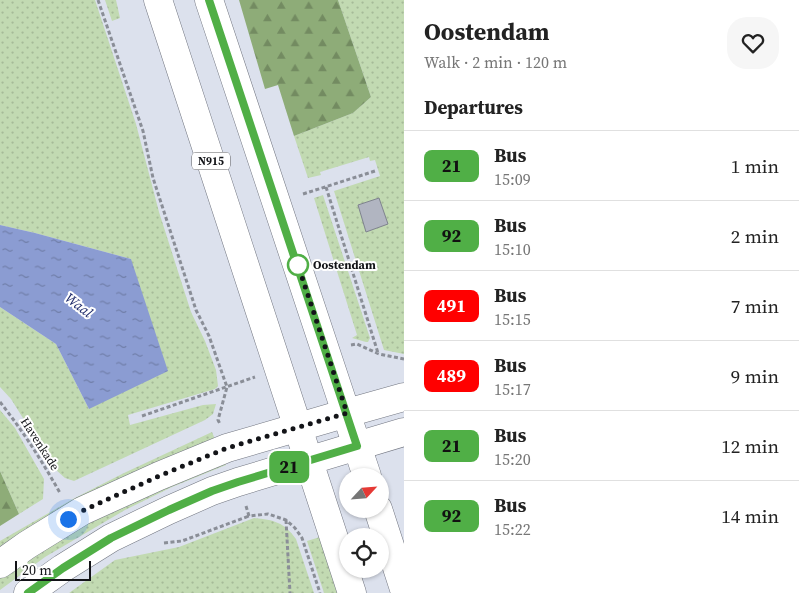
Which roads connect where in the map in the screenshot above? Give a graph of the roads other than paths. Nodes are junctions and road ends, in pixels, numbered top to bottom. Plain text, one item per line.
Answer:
1 (158, 0) edge
2 (209, 0) edge
3 (404, 397) edge
4 (347, 413) junction
5 (298, 428) junction
6 (404, 432) edge
7 (357, 446) junction
8 (308, 461) junction
9 (364, 468) edge
10 (381, 518) edge
11 (0, 564) edge
12 (404, 589) edge
13 (28, 593) edge
14 (352, 593) edge

1 - 5 main road, N915
2 - 4 main road
3 - 4 main road
4 - 5 main road
4 - 7 main road
5 - 8 main road, N915
5 - 11 main road
6 - 7 main road
7 - 8 main road
7 - 9 main road
8 - 13 main road
8 - 14 main road, N915
10 - 12 main road

